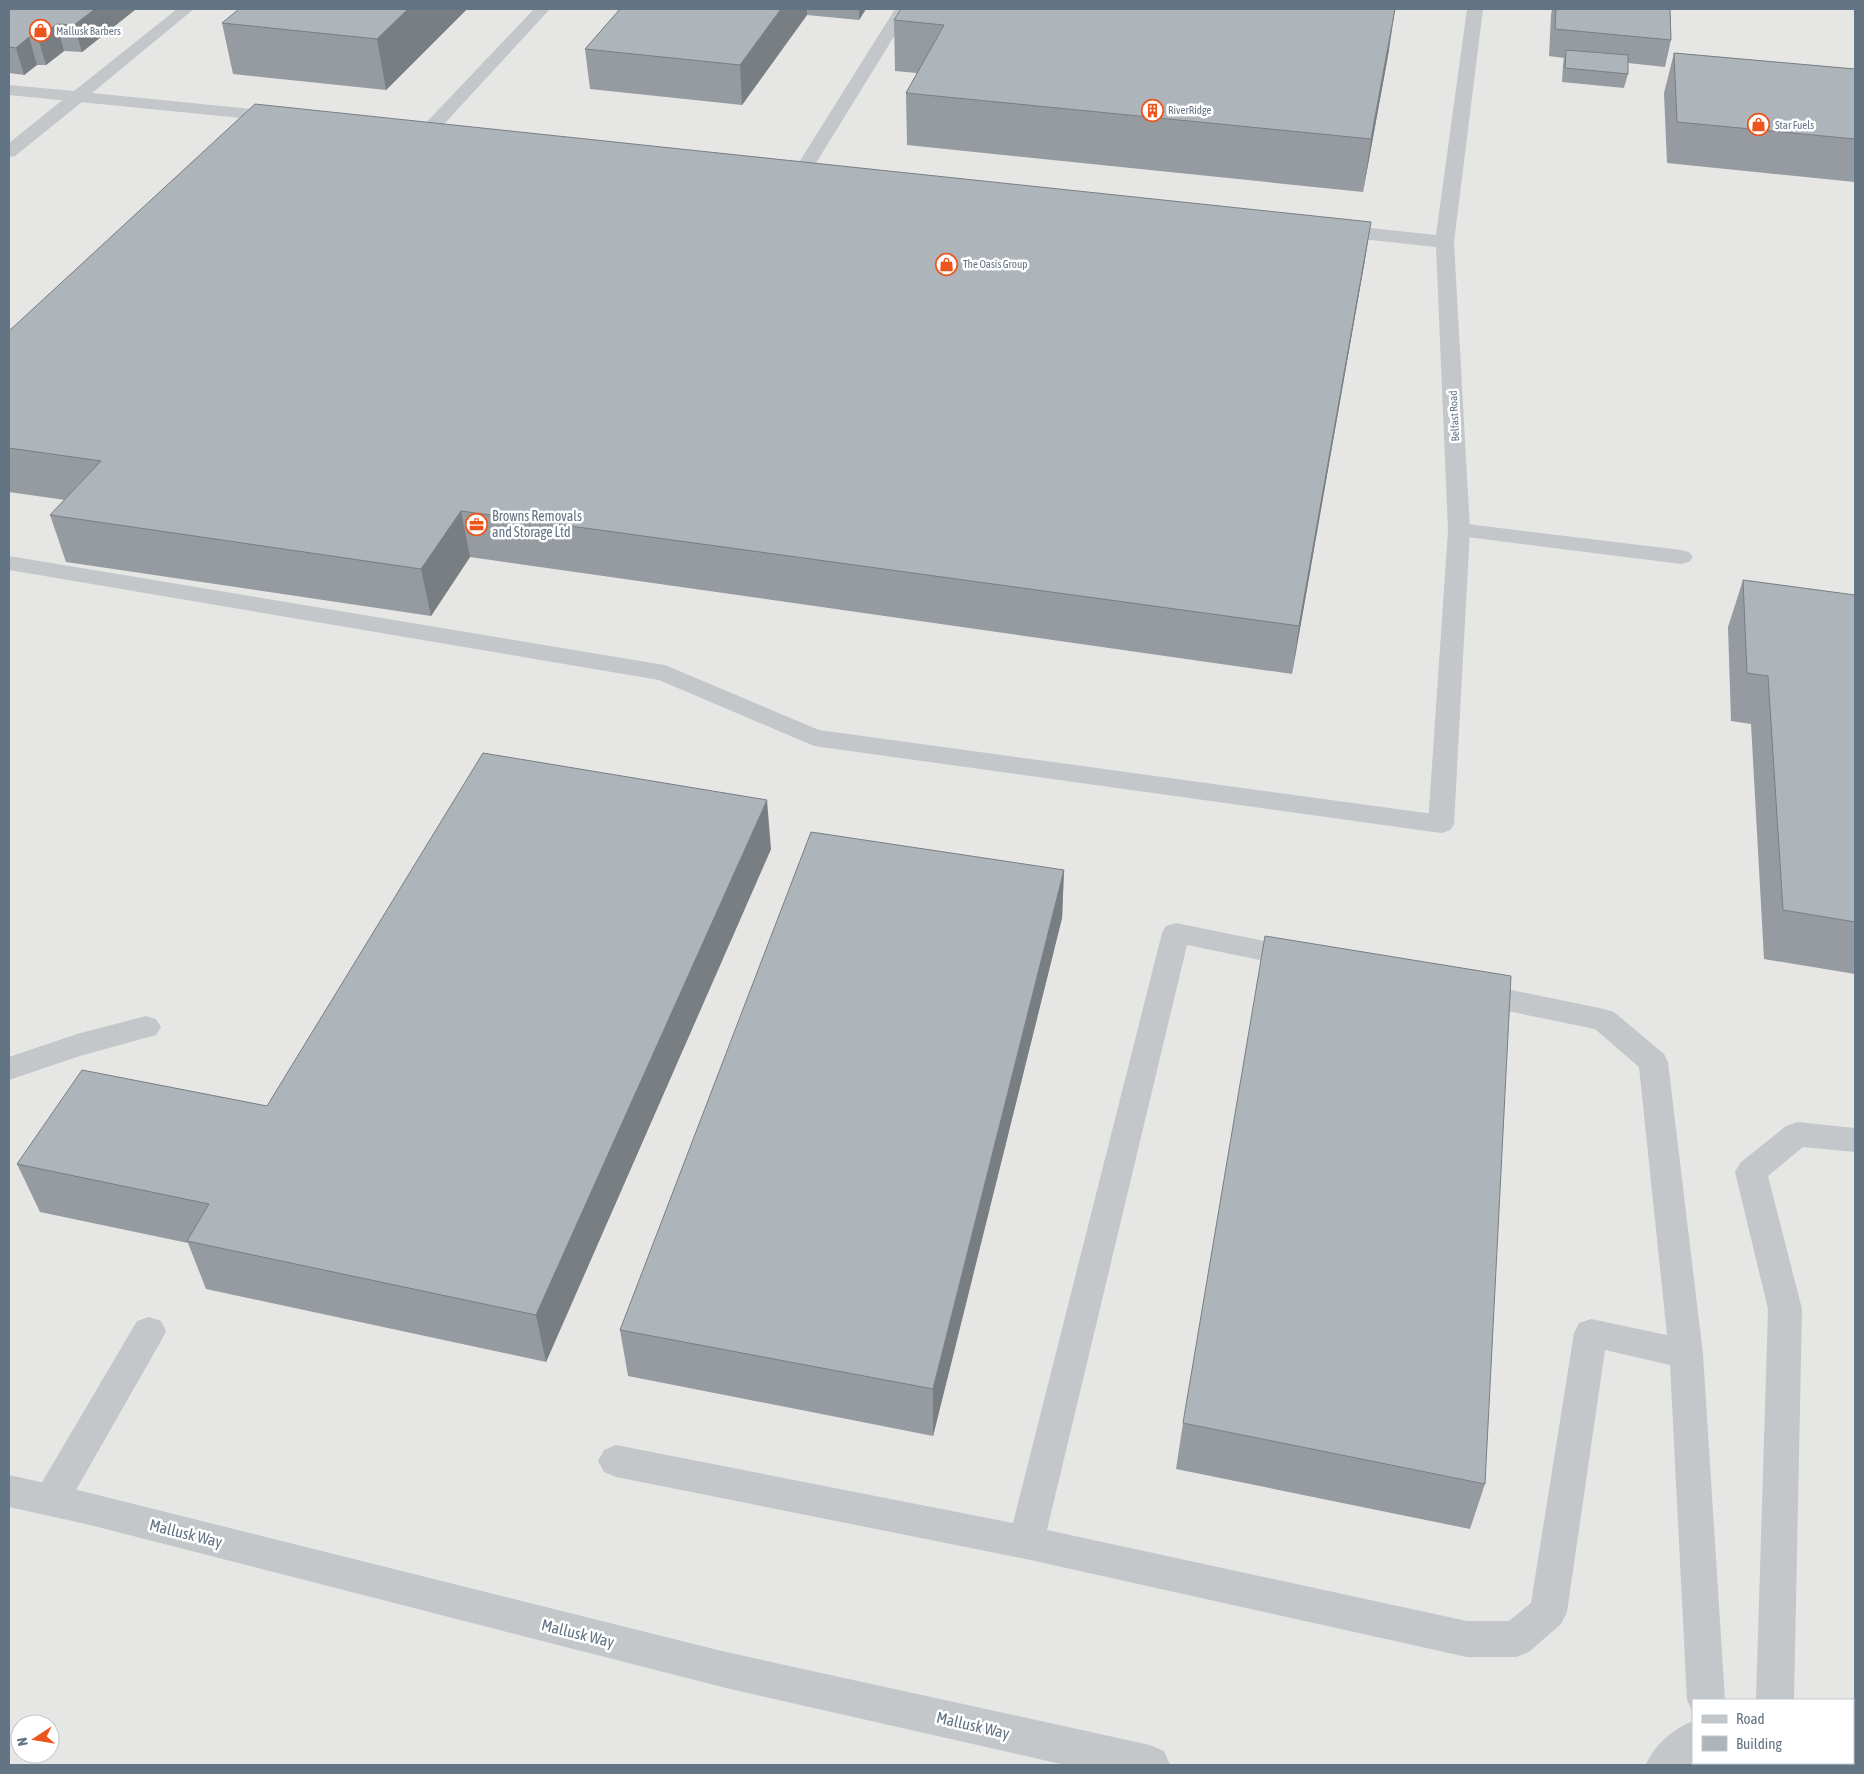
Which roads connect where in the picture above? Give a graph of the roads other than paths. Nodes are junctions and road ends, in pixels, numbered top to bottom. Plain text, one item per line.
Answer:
1 (186, 9) edge
2 (542, 9) edge
3 (903, 9) edge
4 (1475, 9) edge
5 (9, 90) edge
6 (76, 98) junction
7 (301, 119) edge
8 (408, 130) edge
9 (427, 132) junction
10 (447, 134) edge
11 (9, 152) edge
12 (782, 170) edge
13 (802, 172) junction
14 (822, 174) edge
15 (1317, 228) edge
16 (1445, 242) junction
17 (1459, 530) junction
18 (1681, 557) dead end
19 (9, 563) edge
20 (1331, 964) edge
21 (1448, 988) edge
22 (146, 1027) dead end
23 (9, 1069) edge
24 (1855, 1140) edge
25 (149, 1331) dead end
26 (1686, 1354) junction
27 (616, 1461) dead end
28 (9, 1491) edge
29 (51, 1500) junction
30 (1026, 1542) junction
31 (1706, 1699) edge
32 (1775, 1699) edge
33 (1692, 1741) edge
34 (1150, 1765) edge
35 (1666, 1765) edge

1 - 6 street
2 - 9 street
3 - 13 street
4 - 16 street, Belfast Road
5 - 6 street
6 - 7 street
6 - 11 street
8 - 9 street
9 - 10 street
12 - 13 street
13 - 14 street
15 - 16 street
16 - 17 street, Belfast Road
17 - 18 street
17 - 19 street, Belfast Road
20 - 30 street
21 - 26 street
22 - 23 street
24 - 32 street
25 - 29 street
26 - 30 street
26 - 31 street
27 - 30 street
28 - 29 street, Mallusk Way
29 - 34 street, Mallusk Way
33 - 35 street

